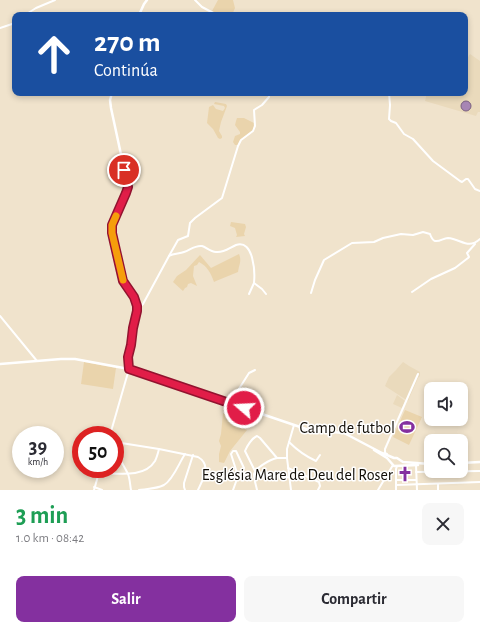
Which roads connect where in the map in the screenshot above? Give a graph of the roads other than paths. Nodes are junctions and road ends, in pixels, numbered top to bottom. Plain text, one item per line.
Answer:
1 (55, 0) edge
2 (141, 0) edge
3 (147, 0) edge
4 (195, 0) edge
5 (144, 4) junction
6 (30, 12) edge
7 (140, 12) edge
8 (211, 12) edge
9 (12, 24) edge
10 (0, 28) edge
11 (111, 96) edge
12 (270, 96) edge
13 (389, 96) edge
14 (480, 191) edge
15 (480, 239) edge
16 (476, 243) junction
17 (169, 256) junction
18 (254, 283) junction
19 (412, 292) dead end
20 (311, 293) dead end
21 (249, 294) dead end
22 (266, 294) dead end
23 (137, 306) junction
24 (0, 316) edge
25 (37, 361) junction
26 (0, 364) edge
27 (129, 369) junction
28 (255, 370) dead end
29 (418, 374) dead end
30 (230, 403) junction
31 (294, 425) junction
32 (113, 426) edge
33 (289, 442) junction
34 (124, 444) edge
35 (367, 445) junction
36 (160, 449) junction
37 (185, 454) junction
38 (193, 455) junction
39 (320, 455) dead end
40 (388, 455) junction
41 (277, 458) junction
42 (287, 458) junction
43 (394, 458) junction
44 (400, 461) junction
45 (391, 462) junction
46 (480, 462) edge
47 (468, 463) edge
48 (424, 464) edge
49 (424, 464) edge
50 (392, 465) junction
51 (416, 465) junction
52 (398, 466) junction
53 (124, 467) edge
54 (244, 468) dead end
55 (288, 468) junction
56 (480, 470) edge
57 (255, 471) junction
58 (416, 472) junction
59 (124, 474) edge
60 (128, 474) junction
61 (289, 477) junction
62 (97, 478) edge
63 (209, 478) dead end
64 (280, 478) dead end
65 (203, 479) junction
66 (396, 480) junction
67 (416, 480) junction
68 (480, 482) edge
69 (417, 484) junction
70 (438, 484) junction
71 (396, 485) junction
72 (160, 486) junction
73 (94, 489) edge
74 (102, 490) edge
75 (131, 490) edge
76 (138, 490) edge
77 (162, 490) edge
78 (185, 490) edge
79 (198, 490) edge
80 (233, 490) edge
81 (258, 490) edge
82 (290, 490) edge
83 (318, 490) edge
84 (378, 490) edge
85 (396, 490) edge
86 (417, 490) edge
87 (438, 490) edge

1 - 6 street
2 - 5 street
3 - 5 main road
4 - 8 street
5 - 7 main road
9 - 10 street
11 - 23 main road
12 - 17 street
13 - 14 street
15 - 16 street
16 - 19 street
16 - 20 street
17 - 18 street
17 - 23 street
18 - 21 street
18 - 22 street
23 - 27 main road
24 - 25 street
25 - 26 main road
25 - 27 main road
27 - 30 main road
27 - 32 street
28 - 30 street
29 - 40 street
30 - 31 main road
31 - 33 street
31 - 35 main road
33 - 39 street
33 - 42 street
34 - 36 street
35 - 40 main road
35 - 45 main road
36 - 37 street
36 - 60 street
37 - 38 street
37 - 72 street
38 - 65 street
38 - 78 street
40 - 43 main road
41 - 42 street
41 - 57 street
41 - 57 street
42 - 55 street
43 - 44 main road
43 - 45 main road
44 - 48 main road
44 - 52 main road
45 - 50 main road
46 - 47 main road
49 - 51 main road
50 - 52 main road
50 - 84 street
51 - 52 main road
51 - 58 street
52 - 66 street
53 - 60 street
54 - 80 street
55 - 61 street
55 - 83 street
56 - 58 street
57 - 81 street
58 - 67 street
59 - 60 street
60 - 75 street
61 - 64 street
61 - 82 street
62 - 73 street
63 - 65 street
65 - 79 street
66 - 67 street
66 - 71 street
67 - 69 street
68 - 70 street
69 - 70 street
69 - 71 street
69 - 86 street
70 - 87 street
71 - 85 street
72 - 76 street
72 - 77 street
73 - 74 street

